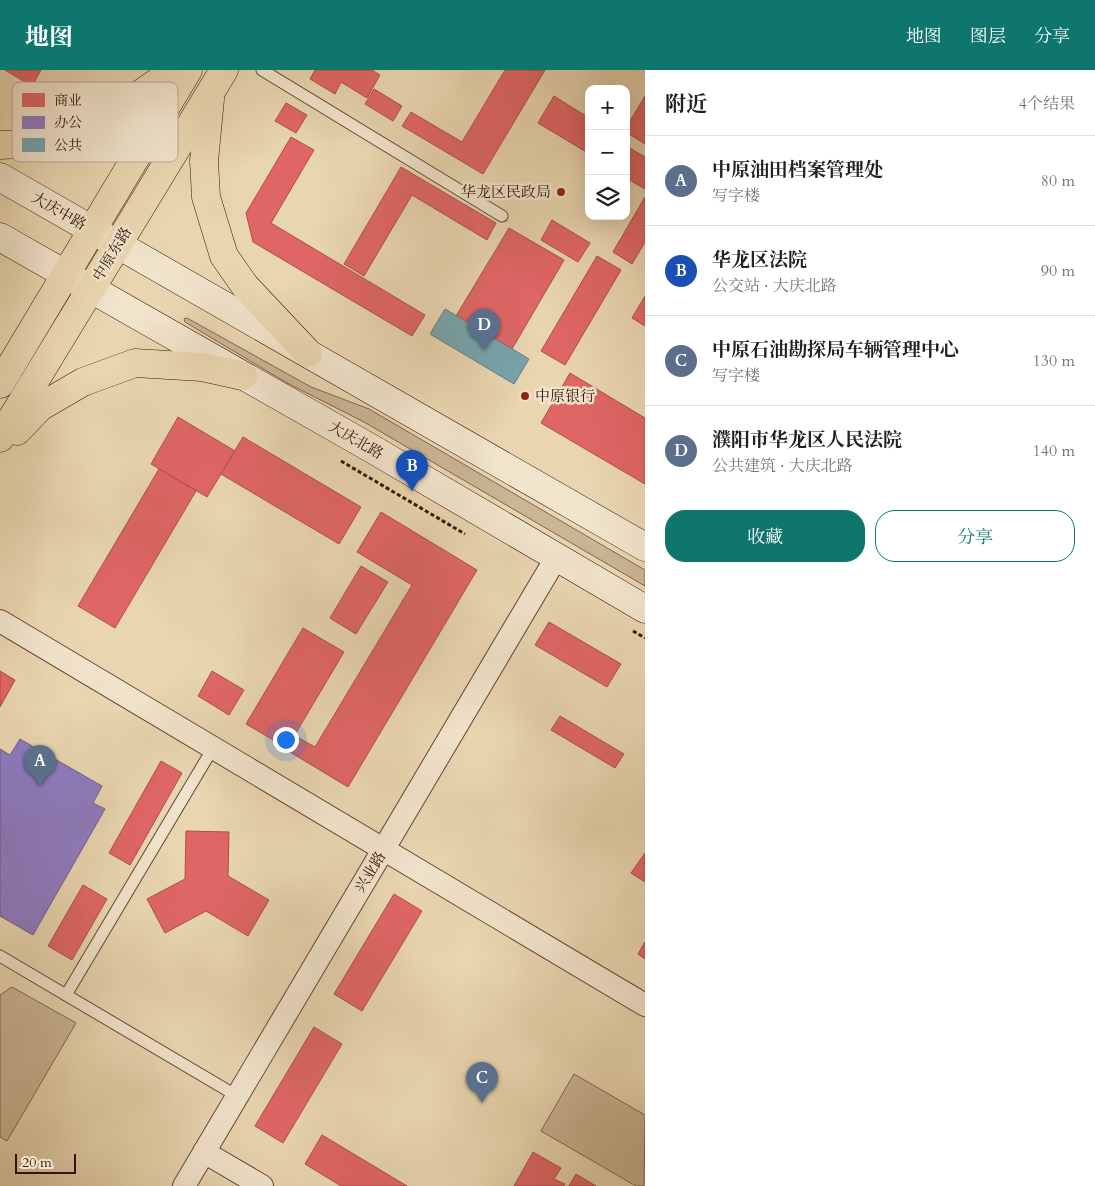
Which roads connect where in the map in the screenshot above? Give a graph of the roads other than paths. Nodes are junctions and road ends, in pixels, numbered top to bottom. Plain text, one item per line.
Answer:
1 (175, 70) edge
2 (188, 70) edge
3 (262, 70) edge
4 (218, 80) edge
5 (158, 82) edge
6 (178, 87) edge
7 (178, 146) edge
8 (133, 162) edge
9 (168, 162) edge
10 (0, 177) edge
11 (502, 216) dead end
12 (92, 230) junction
13 (0, 237) edge
14 (118, 244) junction
15 (66, 274) junction
16 (91, 289) junction
17 (308, 353) junction
18 (243, 376) junction
19 (0, 384) edge
20 (0, 438) edge
21 (0, 449) edge
22 (645, 547) edge
23 (556, 558) junction
24 (636, 619) edge
25 (0, 621) edge
26 (213, 748) junction
27 (384, 848) junction
28 (0, 956) edge
29 (66, 995) junction
30 (645, 1004) edge
31 (237, 1096) junction
32 (204, 1152) junction
33 (184, 1186) edge
34 (262, 1186) edge

1 - 5 main road
2 - 6 main road, 中原东路
3 - 11 lane
4 - 7 main road, 中原东路
4 - 17 main road
8 - 12 main road, 中原东路
9 - 14 main road, 中原东路
10 - 12 main road, 大庆中路
12 - 14 main road
12 - 15 main road, 中原东路
13 - 15 main road
14 - 16 main road, 中原东路
14 - 17 main road
15 - 16 main road, 大庆北路
15 - 19 main road, 中原东路
16 - 18 main road, 大庆北路
16 - 20 main road, 中原东路
17 - 22 main road
18 - 21 main road
18 - 23 main road, 大庆北路
23 - 24 main road, 大庆北路
23 - 27 street, 兴业路
25 - 26 street
26 - 27 street
26 - 29 lane
27 - 30 street
27 - 31 street, 兴业路
28 - 29 lane
29 - 31 lane
31 - 32 street, 兴业路
32 - 33 street, 兴业路
32 - 34 street

